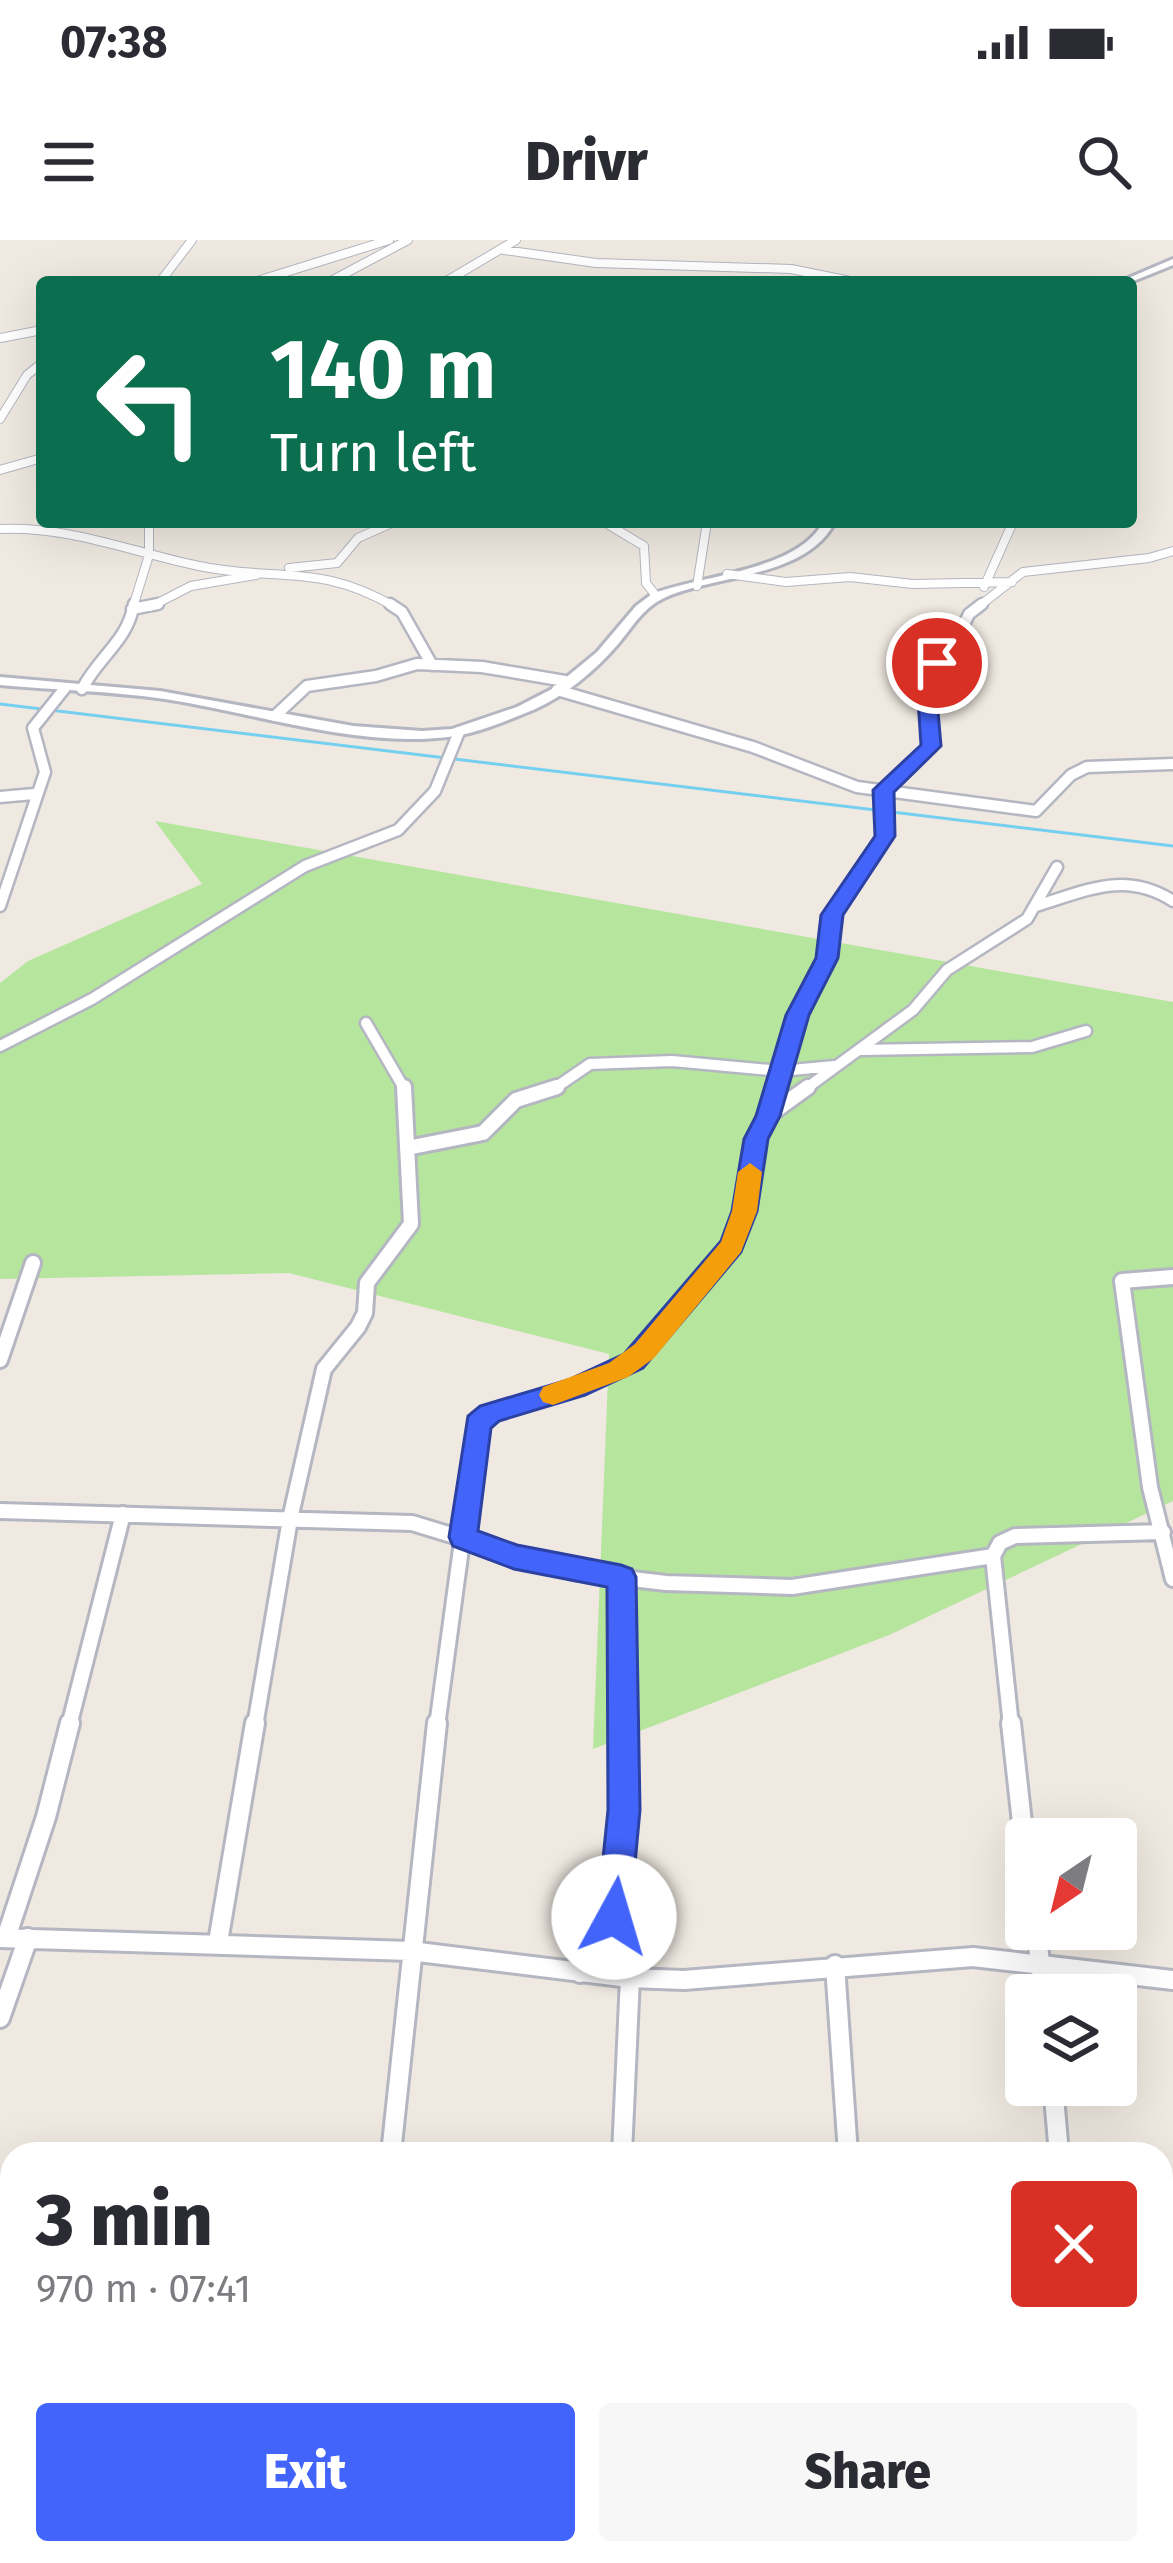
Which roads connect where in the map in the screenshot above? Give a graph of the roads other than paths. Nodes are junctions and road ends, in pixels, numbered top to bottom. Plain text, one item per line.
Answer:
1 (191, 240) edge
2 (389, 240) edge
3 (408, 240) edge
4 (516, 240) edge
5 (504, 250) junction
6 (1173, 262) edge
7 (777, 269) junction
8 (164, 276) edge
9 (274, 276) edge
10 (343, 276) edge
11 (456, 276) edge
12 (774, 276) edge
13 (819, 276) edge
14 (1137, 277) edge
15 (36, 331) edge
16 (0, 338) edge
17 (36, 368) edge
18 (0, 418) edge
19 (36, 460) edge
20 (0, 470) edge
21 (36, 526) edge
22 (48, 528) edge
23 (149, 528) edge
24 (380, 528) edge
25 (614, 528) edge
26 (706, 528) edge
27 (827, 528) edge
28 (1010, 528) edge
29 (0, 529) edge
30 (1173, 551) edge
31 (149, 555) junction
32 (278, 571) junction
33 (727, 574) junction
34 (1012, 582) junction
35 (984, 584) junction
36 (697, 586) junction
37 (657, 597) junction
38 (987, 604) junction
39 (132, 609) junction
40 (432, 665) junction
41 (0, 682) edge
42 (561, 685) junction
43 (65, 688) junction
44 (82, 689) junction
45 (275, 716) junction
46 (459, 732) junction
47 (1173, 764) edge
48 (884, 790) junction
49 (34, 794) junction
50 (0, 796) edge
51 (1058, 867) dead end
52 (1173, 901) edge
53 (1036, 906) junction
54 (0, 907) edge
55 (366, 1023) dead end
56 (1086, 1031) dead end
57 (0, 1046) edge
58 (857, 1050) junction
59 (834, 1066) junction
60 (781, 1071) junction
61 (768, 1116) junction
62 (407, 1148) junction
63 (33, 1263) dead end
64 (1173, 1277) edge
65 (0, 1360) edge
66 (0, 1511) edge
67 (123, 1514) junction
68 (290, 1519) junction
69 (1162, 1532) junction
70 (463, 1537) junction
71 (1171, 1553) edge
72 (993, 1556) junction
73 (621, 1577) junction
74 (1173, 1579) edge
75 (1022, 1818) edge
76 (3, 1938) edge
77 (28, 1938) junction
78 (218, 1942) junction
79 (1039, 1950) edge
80 (410, 1951) junction
81 (1041, 1962) junction
82 (835, 1965) junction
83 (580, 1973) junction
84 (1042, 1974) edge
85 (630, 1978) junction
86 (1173, 1980) edge
87 (0, 2018) edge
88 (1055, 2106) edge
89 (392, 2142) edge
90 (623, 2142) edge
91 (847, 2142) edge
92 (1058, 2142) edge

1 - 8 street
2 - 9 street
3 - 10 street
4 - 5 street
5 - 7 street
5 - 11 street
6 - 14 street
7 - 12 street
7 - 13 street
15 - 16 street
17 - 18 street
19 - 20 street
21 - 29 street
22 - 31 street
23 - 31 street
24 - 32 street
25 - 37 street
26 - 36 street
27 - 33 street
28 - 35 street
30 - 34 street
31 - 32 street
31 - 39 street
32 - 39 street
32 - 40 street
33 - 35 street
33 - 36 street
34 - 35 street
34 - 38 street
35 - 38 street
36 - 37 street
37 - 42 street
38 - 48 street
39 - 44 street
40 - 42 street
40 - 45 street
41 - 43 street
42 - 46 street
42 - 48 street
43 - 44 street
43 - 49 street
44 - 45 street
45 - 46 street
46 - 57 street
47 - 48 street
48 - 60 street
49 - 50 street
49 - 54 street
51 - 53 street
52 - 53 street
53 - 58 street
55 - 62 street
56 - 58 street
58 - 59 street
59 - 60 street
59 - 61 street
60 - 61 street
60 - 62 street
61 - 70 street
62 - 68 street
63 - 65 street
64 - 69 street
66 - 67 street
67 - 68 street
67 - 76 street
68 - 70 street
68 - 78 street
69 - 71 street
69 - 72 street
70 - 73 street
70 - 80 street
71 - 74 street
72 - 73 street
72 - 75 street
73 - 83 street
76 - 77 street
77 - 78 street
77 - 87 street
78 - 80 street
79 - 81 street
80 - 83 street
80 - 89 street
81 - 82 street
81 - 84 street
81 - 86 street
82 - 85 street
82 - 91 street
83 - 85 street
85 - 90 street
88 - 92 street

